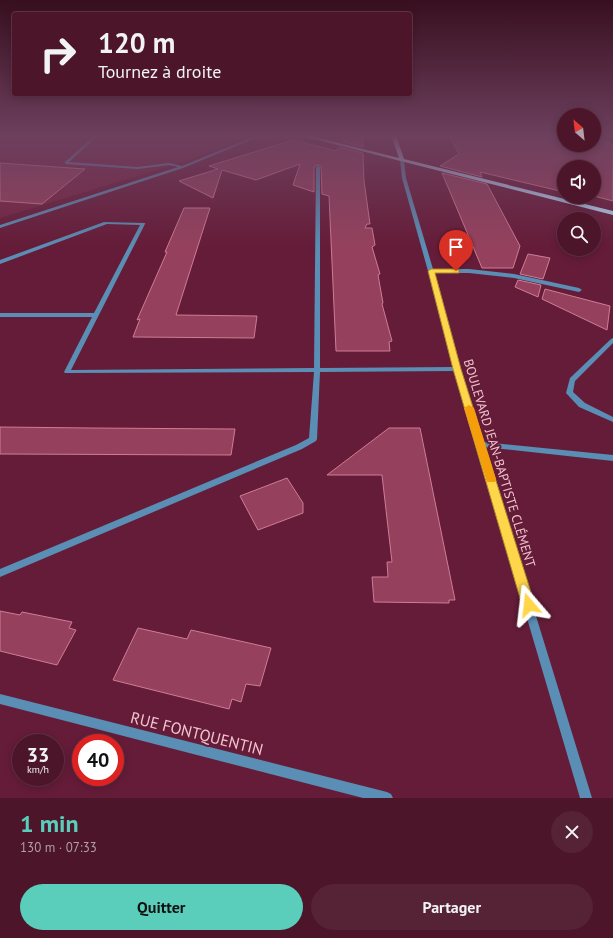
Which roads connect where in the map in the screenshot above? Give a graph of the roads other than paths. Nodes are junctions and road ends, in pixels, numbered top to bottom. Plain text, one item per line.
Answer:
1 (166, 172) edge
2 (318, 172) edge
3 (403, 172) edge
4 (451, 172) edge
5 (613, 213) edge
6 (0, 227) edge
7 (0, 262) edge
8 (431, 271) junction
9 (579, 290) dead end
10 (0, 315) edge
11 (97, 315) junction
12 (613, 340) edge
13 (457, 369) junction
14 (317, 371) junction
15 (613, 420) edge
16 (480, 444) junction
17 (613, 458) edge
18 (0, 573) edge
19 (0, 699) edge
20 (387, 798) edge
21 (586, 798) edge

1 - 6 street
2 - 14 street
3 - 8 street, BOULEVARD JEAN-BAPTISTE CLÉMENT
4 - 5 main road
7 - 11 street
8 - 9 street
8 - 13 street, BOULEVARD JEAN-BAPTISTE CLÉMENT
10 - 11 street
11 - 14 street
12 - 15 street
13 - 14 street
13 - 16 street, BOULEVARD JEAN-BAPTISTE CLÉMENT
14 - 18 street
16 - 17 street
16 - 21 street, BOULEVARD JEAN-BAPTISTE CLÉMENT
19 - 20 street, RUE FONTQUENTIN

